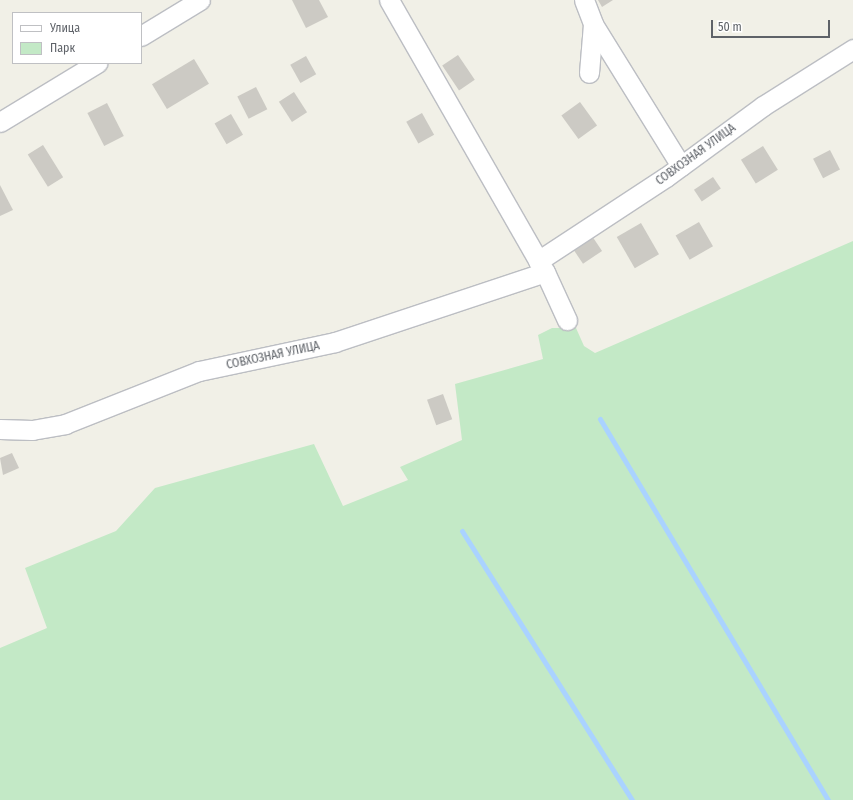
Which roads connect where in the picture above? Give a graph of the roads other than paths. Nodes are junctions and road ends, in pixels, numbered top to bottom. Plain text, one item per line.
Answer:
1 (200, 0) edge
2 (389, 0) edge
3 (584, 0) edge
4 (593, 24) junction
5 (142, 35) edge
6 (853, 49) edge
7 (94, 64) edge
8 (589, 73) dead end
9 (0, 122) edge
10 (681, 166) junction
11 (542, 267) junction
12 (567, 320) dead end
13 (0, 429) edge

1 - 5 street
2 - 11 street
3 - 4 street
4 - 8 street
4 - 10 street
6 - 10 street, СОВХОЗНАЯ УЛИЦА
7 - 9 street
10 - 11 street, СОВХОЗНАЯ УЛИЦА
11 - 12 street
11 - 13 street, СОВХОЗНАЯ УЛИЦА

